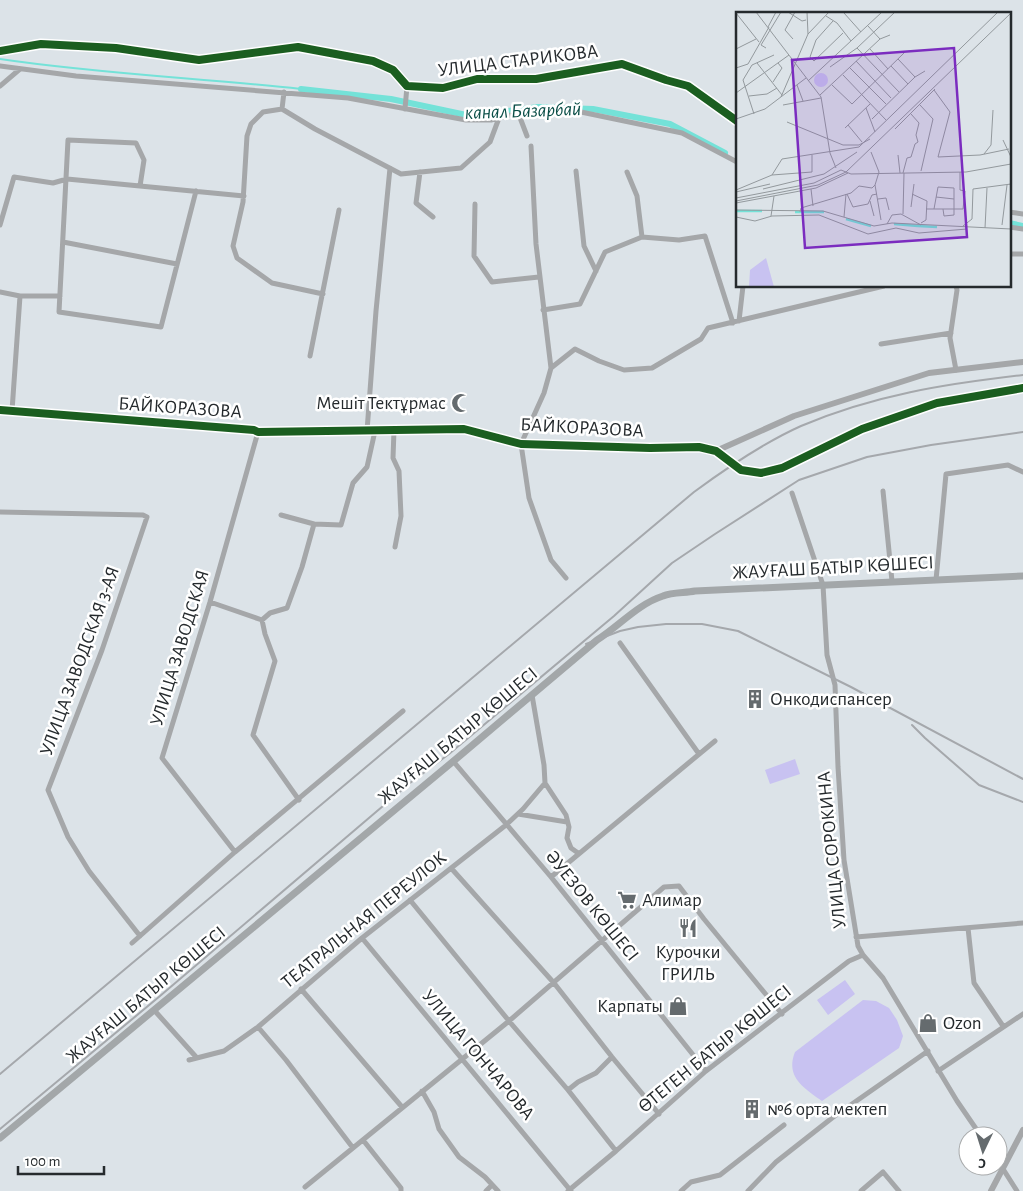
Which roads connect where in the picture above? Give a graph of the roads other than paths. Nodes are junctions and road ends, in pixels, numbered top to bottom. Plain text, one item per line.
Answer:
1 (0, 51) edge
2 (0, 66) edge
3 (20, 69) junction
4 (0, 86) edge
5 (407, 88) junction
6 (284, 92) junction
7 (405, 108) junction
8 (282, 109) junction
9 (519, 115) junction
10 (499, 118) junction
11 (736, 120) edge
12 (527, 136) dead end
13 (531, 146) dead end
14 (736, 161) edge
15 (390, 168) junction
16 (420, 172) junction
17 (576, 172) dead end
18 (627, 172) dead end
19 (67, 180) junction
20 (140, 186) junction
21 (196, 191) junction
22 (244, 196) junction
23 (475, 204) dead end
24 (339, 210) dead end
25 (1010, 212) edge
26 (1023, 214) edge
27 (433, 217) dead end
28 (0, 225) edge
29 (1010, 227) edge
30 (1023, 230) edge
31 (642, 237) junction
32 (63, 242) junction
33 (1010, 254) edge
34 (1023, 254) edge
35 (177, 264) junction
36 (596, 271) junction
37 (539, 277) junction
38 (743, 288) edge
39 (876, 288) edge
40 (956, 288) edge
41 (0, 292) edge
42 (322, 294) junction
43 (20, 296) junction
44 (60, 296) junction
45 (543, 310) junction
46 (736, 322) junction
47 (951, 333) junction
48 (881, 344) dead end
49 (310, 356) dead end
50 (1023, 362) edge
51 (551, 368) junction
52 (956, 370) junction
53 (1023, 388) edge
54 (0, 410) edge
55 (12, 411) junction
56 (394, 430) junction
57 (371, 431) junction
58 (258, 432) junction
59 (521, 444) junction
60 (716, 451) junction
61 (1023, 472) edge
62 (883, 491) dead end
63 (792, 493) dead end
64 (0, 512) edge
65 (281, 515) dead end
66 (314, 524) junction
67 (396, 546) dead end
68 (1023, 576) edge
69 (566, 578) dead end
70 (936, 580) junction
71 (892, 581) junction
72 (823, 585) junction
73 (210, 602) junction
74 (262, 620) junction
75 (620, 643) dead end
76 (532, 695) junction
77 (403, 711) dead end
78 (715, 741) dead end
79 (699, 754) junction
80 (453, 762) junction
81 (545, 783) junction
82 (299, 800) junction
83 (518, 814) junction
84 (567, 822) junction
85 (506, 825) junction
86 (235, 852) junction
87 (578, 854) junction
88 (451, 868) junction
89 (551, 877) junction
90 (410, 900) junction
91 (1023, 923) edge
92 (968, 928) junction
93 (140, 936) junction
94 (856, 937) junction
95 (362, 938) junction
96 (602, 941) junction
97 (132, 943) dead end
98 (862, 955) junction
99 (554, 983) junction
100 (301, 989) junction
101 (154, 1010) junction
102 (782, 1014) junction
103 (1023, 1014) edge
104 (508, 1021) junction
105 (258, 1026) junction
106 (1003, 1026) junction
107 (928, 1052) junction
108 (612, 1057) junction
109 (197, 1058) junction
110 (462, 1058) junction
111 (189, 1060) dead end
112 (706, 1071) junction
113 (938, 1071) junction
114 (568, 1090) junction
115 (422, 1091) junction
116 (402, 1107) junction
117 (659, 1114) junction
118 (784, 1125) dead end
119 (974, 1126) edge
120 (1023, 1130) edge
121 (0, 1138) edge
122 (363, 1140) junction
123 (353, 1148) junction
124 (616, 1151) junction
125 (1008, 1158) edge
126 (999, 1176) edge
127 (1008, 1176) edge
128 (492, 1185) junction
129 (305, 1188) dead end
130 (570, 1190) edge
131 (401, 1191) edge
132 (486, 1191) edge
133 (498, 1191) edge
134 (680, 1191) edge
135 (748, 1191) edge
136 (862, 1191) edge
137 (899, 1191) edge
138 (991, 1191) edge
139 (1017, 1191) edge

1 - 5 street
2 - 3 street
3 - 4 street
3 - 6 street
5 - 7 street
5 - 11 street, УЛИЦА СТАРИКОВА
6 - 7 street
6 - 8 street
7 - 10 street
8 - 15 street
8 - 22 street
9 - 10 street
9 - 12 street
9 - 14 street
10 - 16 street
13 - 37 street
15 - 16 street
15 - 57 street
16 - 27 street
17 - 36 street
18 - 31 street
19 - 20 street
19 - 20 street
19 - 28 street
19 - 32 street
20 - 21 street
21 - 22 street
21 - 35 street
22 - 42 street
23 - 37 street
24 - 42 street
25 - 26 street
29 - 30 street
31 - 36 street
31 - 46 street
32 - 35 street
32 - 44 street
33 - 34 street
35 - 44 street
36 - 45 street
37 - 45 street
38 - 46 street
39 - 46 street
40 - 47 street
41 - 43 street
42 - 49 street
43 - 44 street
43 - 55 street
45 - 51 street
46 - 51 street
47 - 48 street
47 - 52 street
50 - 52 street
51 - 59 street
52 - 60 street
53 - 60 street, БАЙКОРАЗОВА
54 - 55 street, БАЙКОРАЗОВА
55 - 58 street, БАЙКОРАЗОВА
56 - 57 street, БАЙКОРАЗОВА
56 - 59 street, БАЙКОРАЗОВА
56 - 67 street
57 - 58 street, БАЙКОРАЗОВА
57 - 66 street
58 - 73 street, УЛИЦА ЗАВОДСКАЯ
59 - 60 street, БАЙКОРАЗОВА
59 - 69 street
61 - 70 street
62 - 71 street
63 - 72 street, УЛИЦА СОРОКИНА
64 - 93 street, УЛИЦА ЗАВОДСКАЯ 3-АЯ
65 - 66 street
66 - 74 street
68 - 70 main road, ЖАУҒАШ БАТЫР КӨШЕСІ
70 - 71 main road, ЖАУҒАШ БАТЫР КӨШЕСІ
71 - 72 main road, ЖАУҒАШ БАТЫР КӨШЕСІ
72 - 76 main road, ЖАУҒАШ БАТЫР КӨШЕСІ
72 - 94 street, УЛИЦА СОРОКИНА
73 - 74 street
73 - 86 street, УЛИЦА ЗАВОДСКАЯ
74 - 82 street
75 - 79 street
76 - 80 main road, ЖАУҒАШ БАТЫР КӨШЕСІ
76 - 81 street
77 - 82 street
78 - 79 street
79 - 87 street
80 - 85 street, ӘУЕЗОВ КӨШЕСІ
80 - 101 main road, ЖАУҒАШ БАТЫР КӨШЕСІ
81 - 83 street, ТЕАТРАЛЬНАЯ ПЕРЕУЛОК
81 - 84 street
82 - 86 street
83 - 84 street
83 - 85 street, ТЕАТРАЛЬНАЯ ПЕРЕУЛОК
84 - 87 street
85 - 88 street, ТЕАТРАЛЬНАЯ ПЕРЕУЛОК
85 - 89 street, ӘУЕЗОВ КӨШЕСІ
86 - 93 street
87 - 89 street
88 - 90 street, ТЕАТРАЛЬНАЯ ПЕРЕУЛОК
88 - 99 street
89 - 96 street, ӘУЕЗОВ КӨШЕСІ
90 - 95 street, ТЕАТРАЛЬНАЯ ПЕРЕУЛОК
90 - 104 street
91 - 92 street
92 - 94 street
92 - 106 street
93 - 97 street
94 - 98 street, УЛИЦА СОРОКИНА
95 - 100 street, ТЕАТРАЛЬНАЯ ПЕРЕУЛОК
95 - 110 street, УЛИЦА ГОНЧАРОВА
96 - 99 street
96 - 102 street
96 - 112 street, ӘУЕЗОВ КӨШЕСІ
98 - 102 street, ӨТЕГЕН БАТЫР КӨШЕСІ
98 - 107 street, УЛИЦА СОРОКИНА
99 - 104 street
99 - 108 street
100 - 105 street, ТЕАТРАЛЬНАЯ ПЕРЕУЛОК
100 - 116 street
101 - 109 street
101 - 121 main road, ЖАУҒАШ БАТЫР КӨШЕСІ
102 - 112 street, ӨТЕГЕН БАТЫР КӨШЕСІ
103 - 106 street
104 - 110 street
104 - 114 street
105 - 109 street, ТЕАТРАЛЬНАЯ ПЕРЕУЛОК
105 - 123 street
106 - 113 street
107 - 113 street, УЛИЦА СОРОКИНА
107 - 135 street
108 - 114 street
108 - 117 street
109 - 111 street, ТЕАТРАЛЬНАЯ ПЕРЕУЛОК
110 - 115 street
110 - 130 street, УЛИЦА ГОНЧАРОВА
112 - 117 street, ӨТЕГЕН БАТЫР КӨШЕСІ
113 - 119 street, УЛИЦА СОРОКИНА
114 - 124 street
115 - 116 street
115 - 128 street
116 - 122 street
117 - 124 street, ӨТЕГЕН БАТЫР КӨШЕСІ
118 - 134 street
120 - 125 street
122 - 123 street
122 - 131 street
123 - 129 street
124 - 130 street, ӨТЕГЕН БАТЫР КӨШЕСІ
126 - 138 street
127 - 139 street
128 - 132 street
128 - 133 street
136 - 137 street

